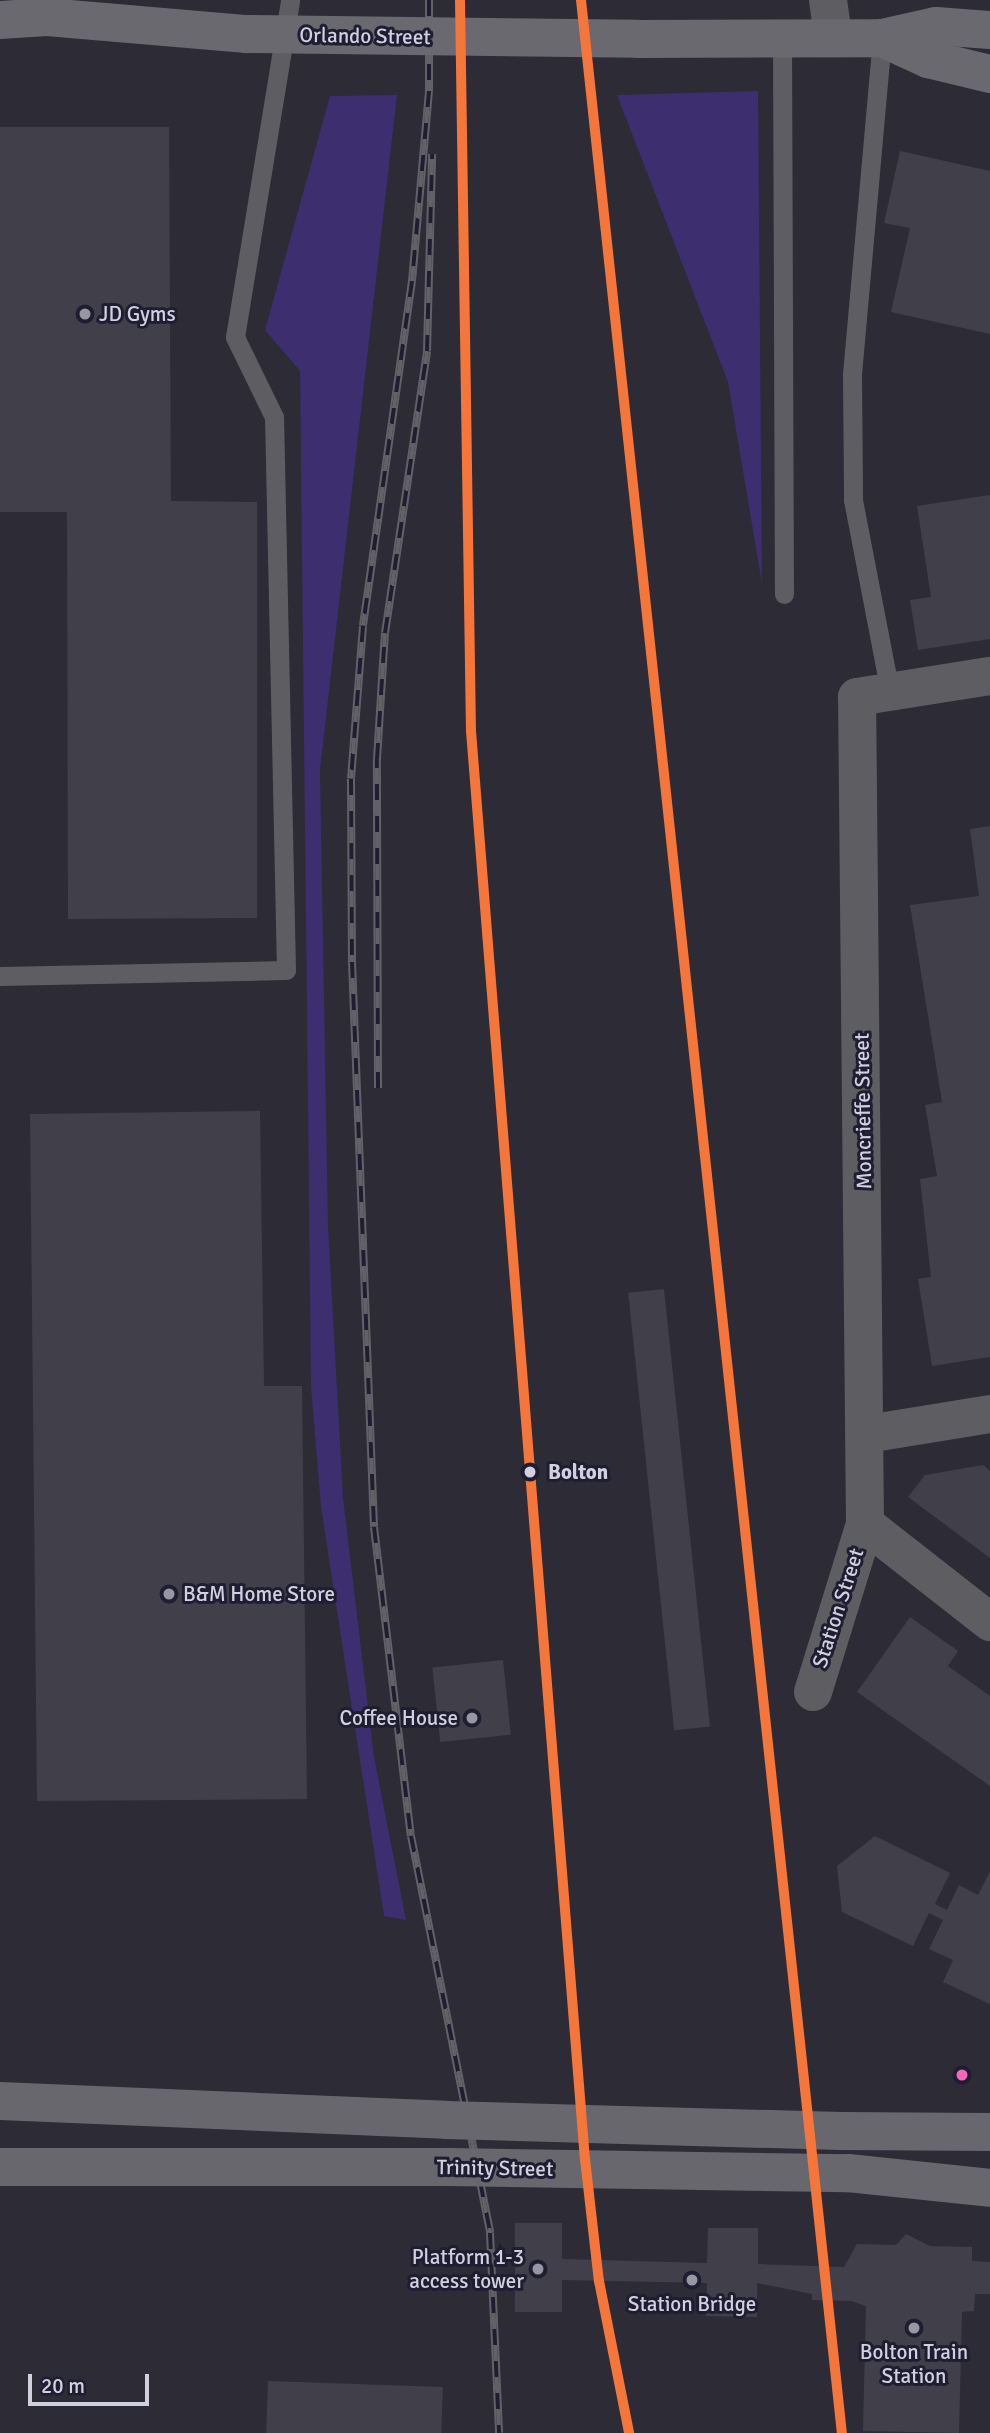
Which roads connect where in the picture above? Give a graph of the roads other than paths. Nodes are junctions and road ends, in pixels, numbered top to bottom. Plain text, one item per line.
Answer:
1 (290, 0) edge
2 (16, 15) edge
3 (831, 18) edge
4 (990, 30) edge
5 (782, 35) junction
6 (882, 38) junction
7 (990, 74) edge
8 (784, 594) dead end
9 (990, 676) edge
10 (873, 695) junction
11 (0, 976) edge
12 (990, 1414) edge
13 (867, 1434) junction
14 (865, 1524) junction
15 (990, 1622) edge
16 (813, 1692) dead end
17 (1, 2100) edge
18 (990, 2132) edge
19 (0, 2167) edge
20 (990, 2188) edge

1 - 11 lane
2 - 5 street, Orlando Street, bridge
3 - 5 street, Orlando Street
3 - 6 street, Orlando Street
4 - 6 street, Orlando Street
5 - 8 lane
6 - 7 street, Orlando Street
6 - 10 lane
9 - 10 street
10 - 13 street, Moncrieffe Street
12 - 13 street
13 - 14 street, Moncrieffe Street
14 - 15 street
14 - 16 street, Station Street
17 - 18 main road, bridge
19 - 20 main road, Trinity Street, bridge

